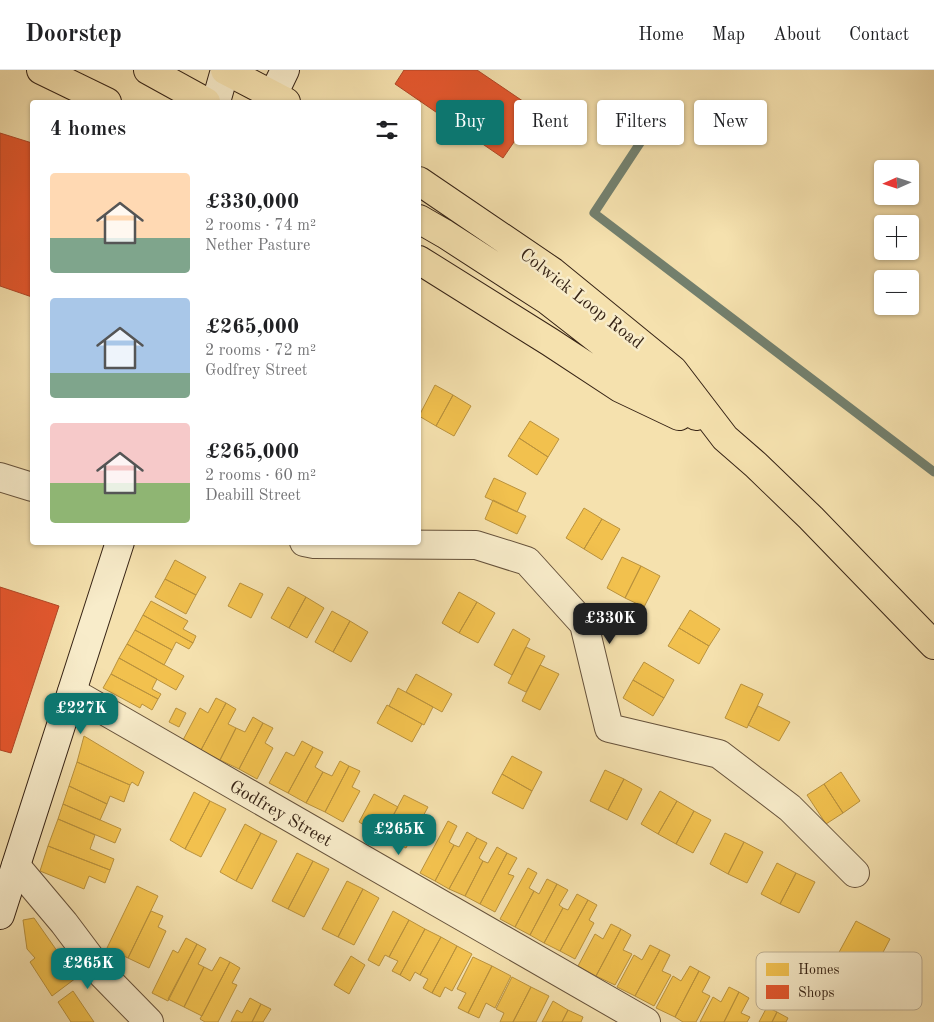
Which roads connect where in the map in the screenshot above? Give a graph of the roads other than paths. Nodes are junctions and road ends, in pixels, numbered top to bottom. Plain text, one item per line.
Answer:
1 (148, 70) edge
2 (225, 70) edge
3 (285, 70) edge
4 (42, 72) edge
5 (103, 100) edge
6 (202, 100) edge
7 (217, 100) edge
8 (277, 100) edge
9 (421, 182) edge
10 (421, 220) edge
11 (421, 261) edge
12 (725, 438) junction
13 (0, 477) edge
14 (30, 486) edge
15 (421, 544) edge
16 (119, 545) edge
17 (934, 645) edge
18 (72, 692) junction
19 (16, 866) junction
20 (855, 873) dead end
21 (0, 915) edge
22 (150, 1022) edge
23 (646, 1022) edge

1 - 6 main road
2 - 7 street
2 - 8 main road
3 - 8 street
4 - 5 main road
9 - 12 main road, Colwick Loop Road
10 - 12 main road
11 - 12 main road, Colwick Loop Road
12 - 17 main road, Colwick Loop Road
13 - 14 street
15 - 20 street
16 - 18 street
18 - 19 street
18 - 23 street, Godfrey Street
19 - 21 street
19 - 22 street

